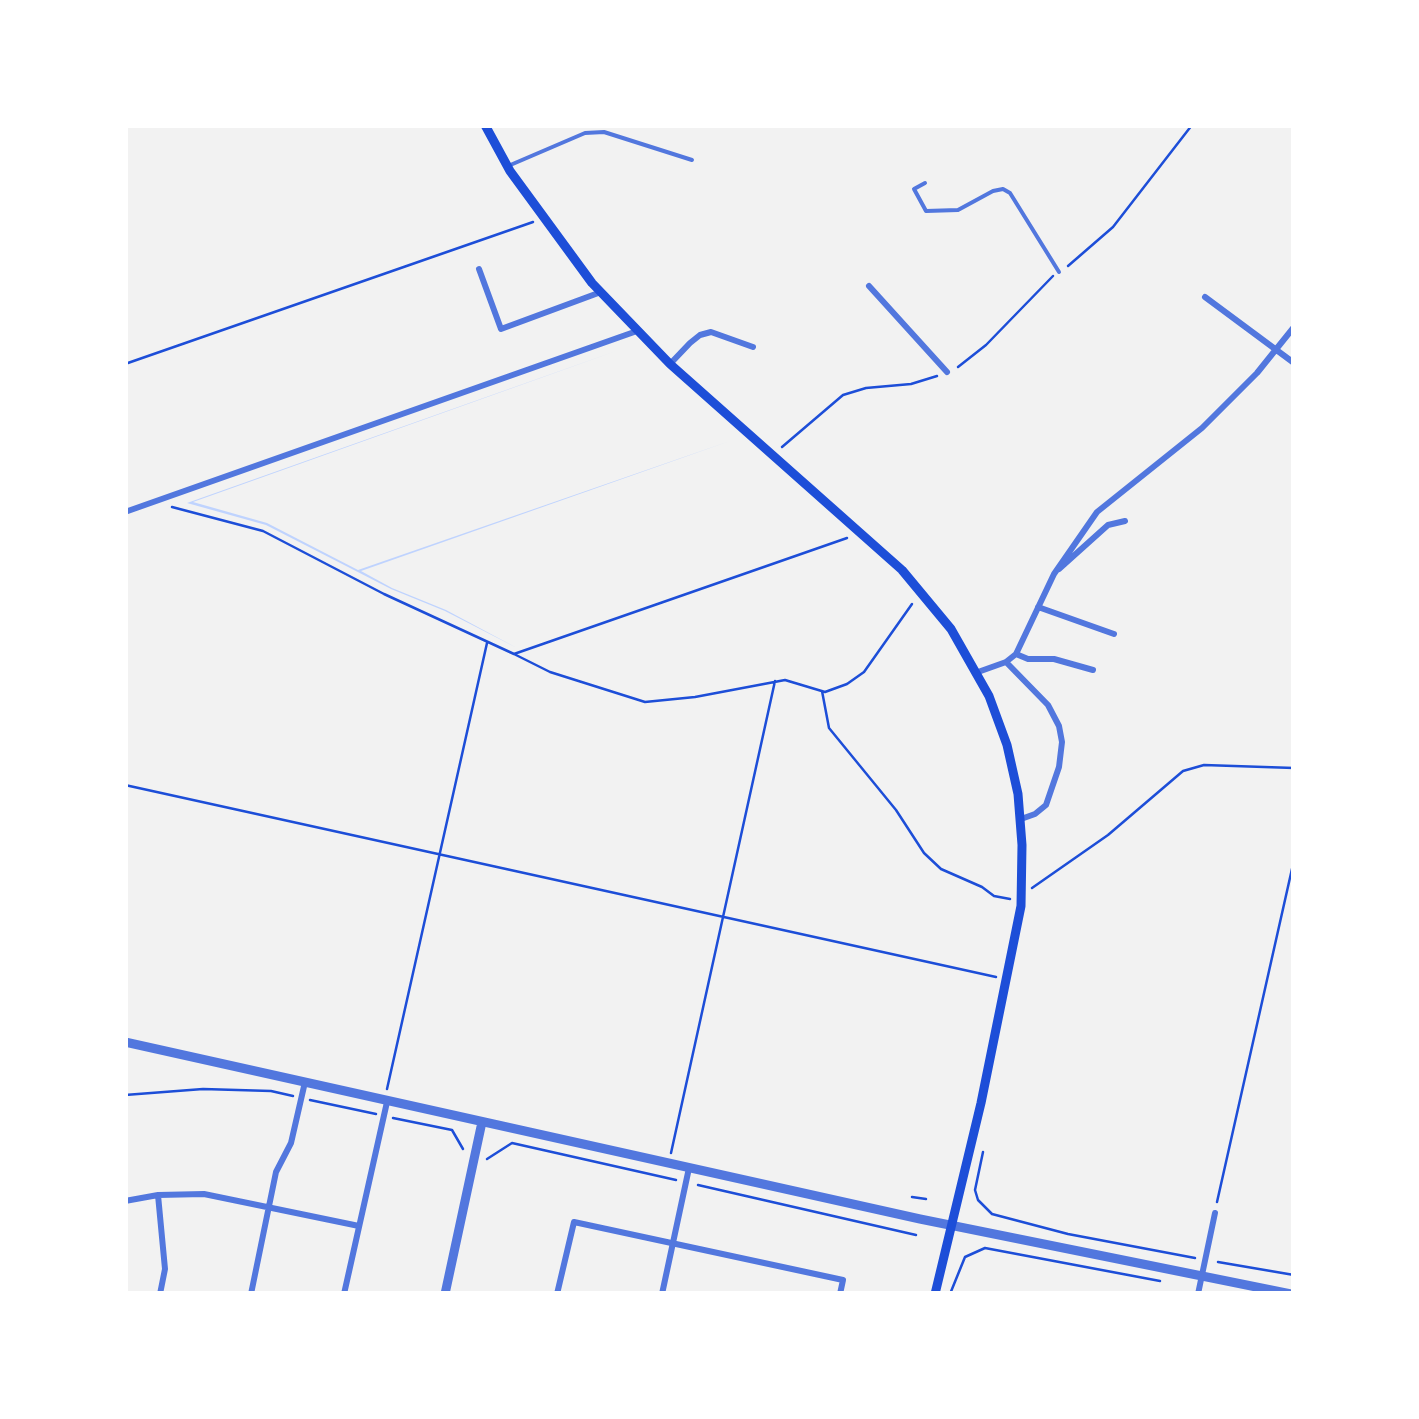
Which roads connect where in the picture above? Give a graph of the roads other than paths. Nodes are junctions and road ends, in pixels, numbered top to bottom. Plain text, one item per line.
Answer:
1 (485, 125) edge
2 (610, 125) edge
3 (604, 132) junction
4 (692, 160) dead end
5 (508, 166) junction
6 (924, 183) dead end
7 (479, 269) dead end
8 (1059, 272) road end
9 (869, 286) dead end
10 (600, 292) junction
11 (1205, 297) dead end
12 (1294, 327) edge
13 (637, 331) junction
14 (752, 347) dead end
15 (1277, 350) junction
16 (1294, 363) edge
17 (670, 364) junction
18 (947, 372) road end
19 (125, 512) edge
20 (1125, 521) dead end
21 (1054, 574) junction
22 (1038, 607) junction
23 (1114, 634) dead end
24 (1016, 654) junction
25 (1006, 662) junction
26 (1094, 670) dead end
27 (978, 672) junction
28 (1022, 819) junction
29 (125, 1042) edge
30 (305, 1082) junction
31 (386, 1102) junction
32 (482, 1122) junction
33 (689, 1168) junction
34 (158, 1195) junction
35 (125, 1201) edge
36 (270, 1206) junction
37 (1215, 1213) road end
38 (951, 1224) junction
39 (359, 1226) junction
40 (673, 1242) junction
41 (1202, 1276) junction
42 (160, 1294) edge
43 (251, 1294) edge
44 (344, 1294) edge
45 (445, 1294) edge
46 (557, 1294) edge
47 (662, 1294) edge
48 (840, 1294) edge
49 (935, 1294) edge
50 (1198, 1294) edge
51 (1291, 1294) edge

1 - 5 main road
2 - 3 lane
3 - 4 lane
3 - 5 lane
5 - 10 main road
6 - 8 lane
7 - 10 street
9 - 18 street
10 - 13 main road
11 - 15 street
12 - 15 street
13 - 17 main road
13 - 19 street
14 - 17 street
15 - 16 street
15 - 21 street
17 - 27 main road
20 - 21 street
21 - 22 street
22 - 23 street
22 - 24 street
24 - 25 street
24 - 26 street
25 - 27 street
25 - 28 street
27 - 28 main road
28 - 38 main road
29 - 30 street
30 - 31 street
30 - 36 street
31 - 32 street
31 - 39 street
32 - 33 street
32 - 45 street
33 - 38 street
33 - 40 street
34 - 35 street
34 - 36 street
34 - 42 street
36 - 39 street
36 - 43 street
37 - 41 street
38 - 41 street
38 - 49 main road
39 - 44 street
40 - 46 street
40 - 47 street
40 - 48 street
41 - 50 street
41 - 51 street

